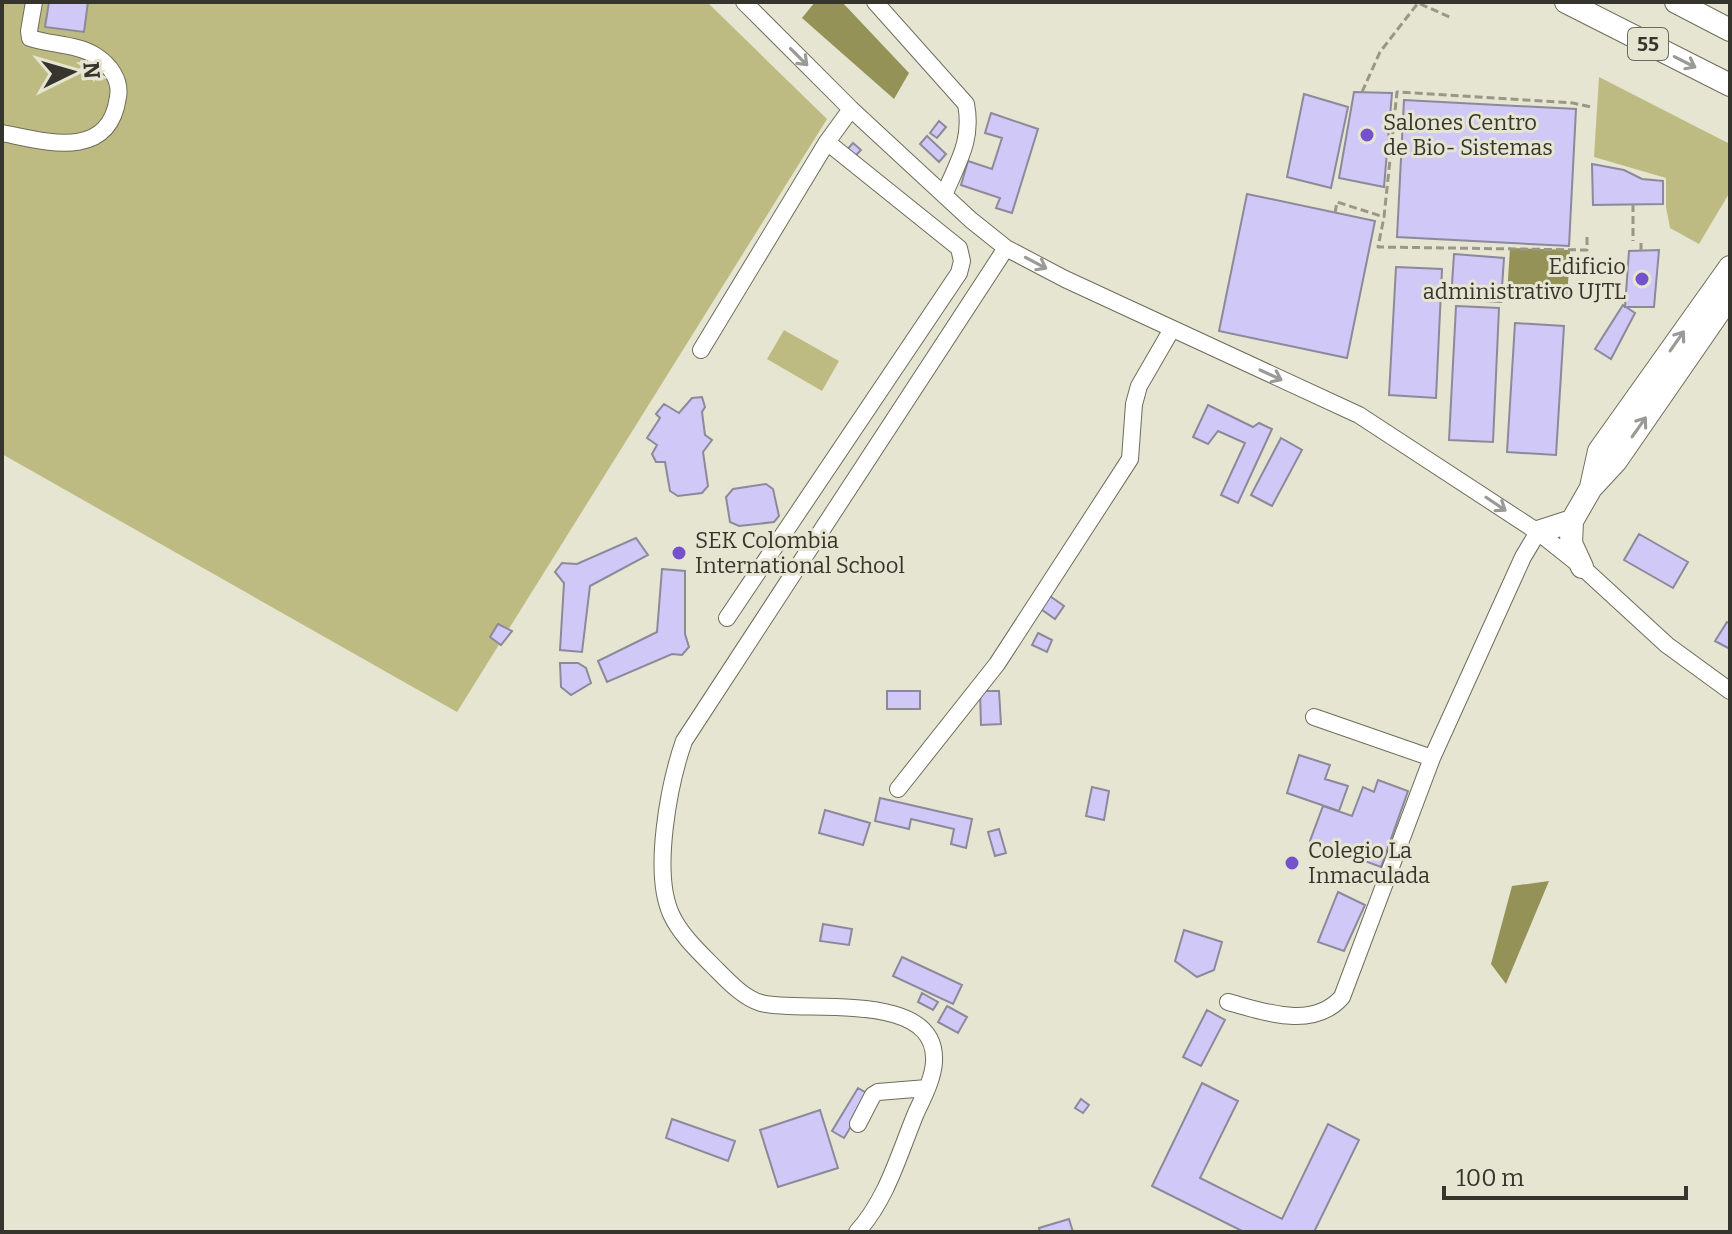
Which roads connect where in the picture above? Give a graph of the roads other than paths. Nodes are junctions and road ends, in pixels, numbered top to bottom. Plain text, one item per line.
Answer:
1 (34, 2) edge
2 (744, 2) edge
3 (875, 2) edge
4 (1566, 2) edge
5 (1676, 2) edge
6 (1730, 30) edge
7 (1730, 85) edge
8 (851, 109) junction
9 (2, 133) edge
10 (827, 142) junction
11 (944, 195) junction
12 (1006, 248) junction
13 (1730, 267) edge
14 (1730, 296) edge
15 (1172, 329) junction
16 (701, 350) dead end
17 (1591, 488) junction
18 (1572, 521) junction
19 (1538, 532) junction
20 (1582, 567) junction
21 (727, 618) dead end
22 (1730, 691) edge
23 (1314, 717) dead end
24 (1432, 758) junction
25 (898, 789) dead end
26 (1228, 1002) dead end
27 (927, 1088) junction
28 (858, 1124) dead end
29 (857, 1232) edge

1 - 9 street
2 -> 8 street
3 - 11 street
4 -> 7 highway, 55
5 - 6 highway
8 - 10 street
8 - 11 street
10 - 16 street
10 - 21 street
11 - 12 street
12 -> 15 street
12 - 27 street
17 -> 13 highway
17 -> 14 highway
15 -> 19 street
15 - 25 street
17 - 18 highway
18 - 19 highway
18 - 20 highway
19 - 20 street
19 - 24 street
20 - 22 street
23 - 24 street
24 - 26 street
27 - 28 street
27 - 29 street

